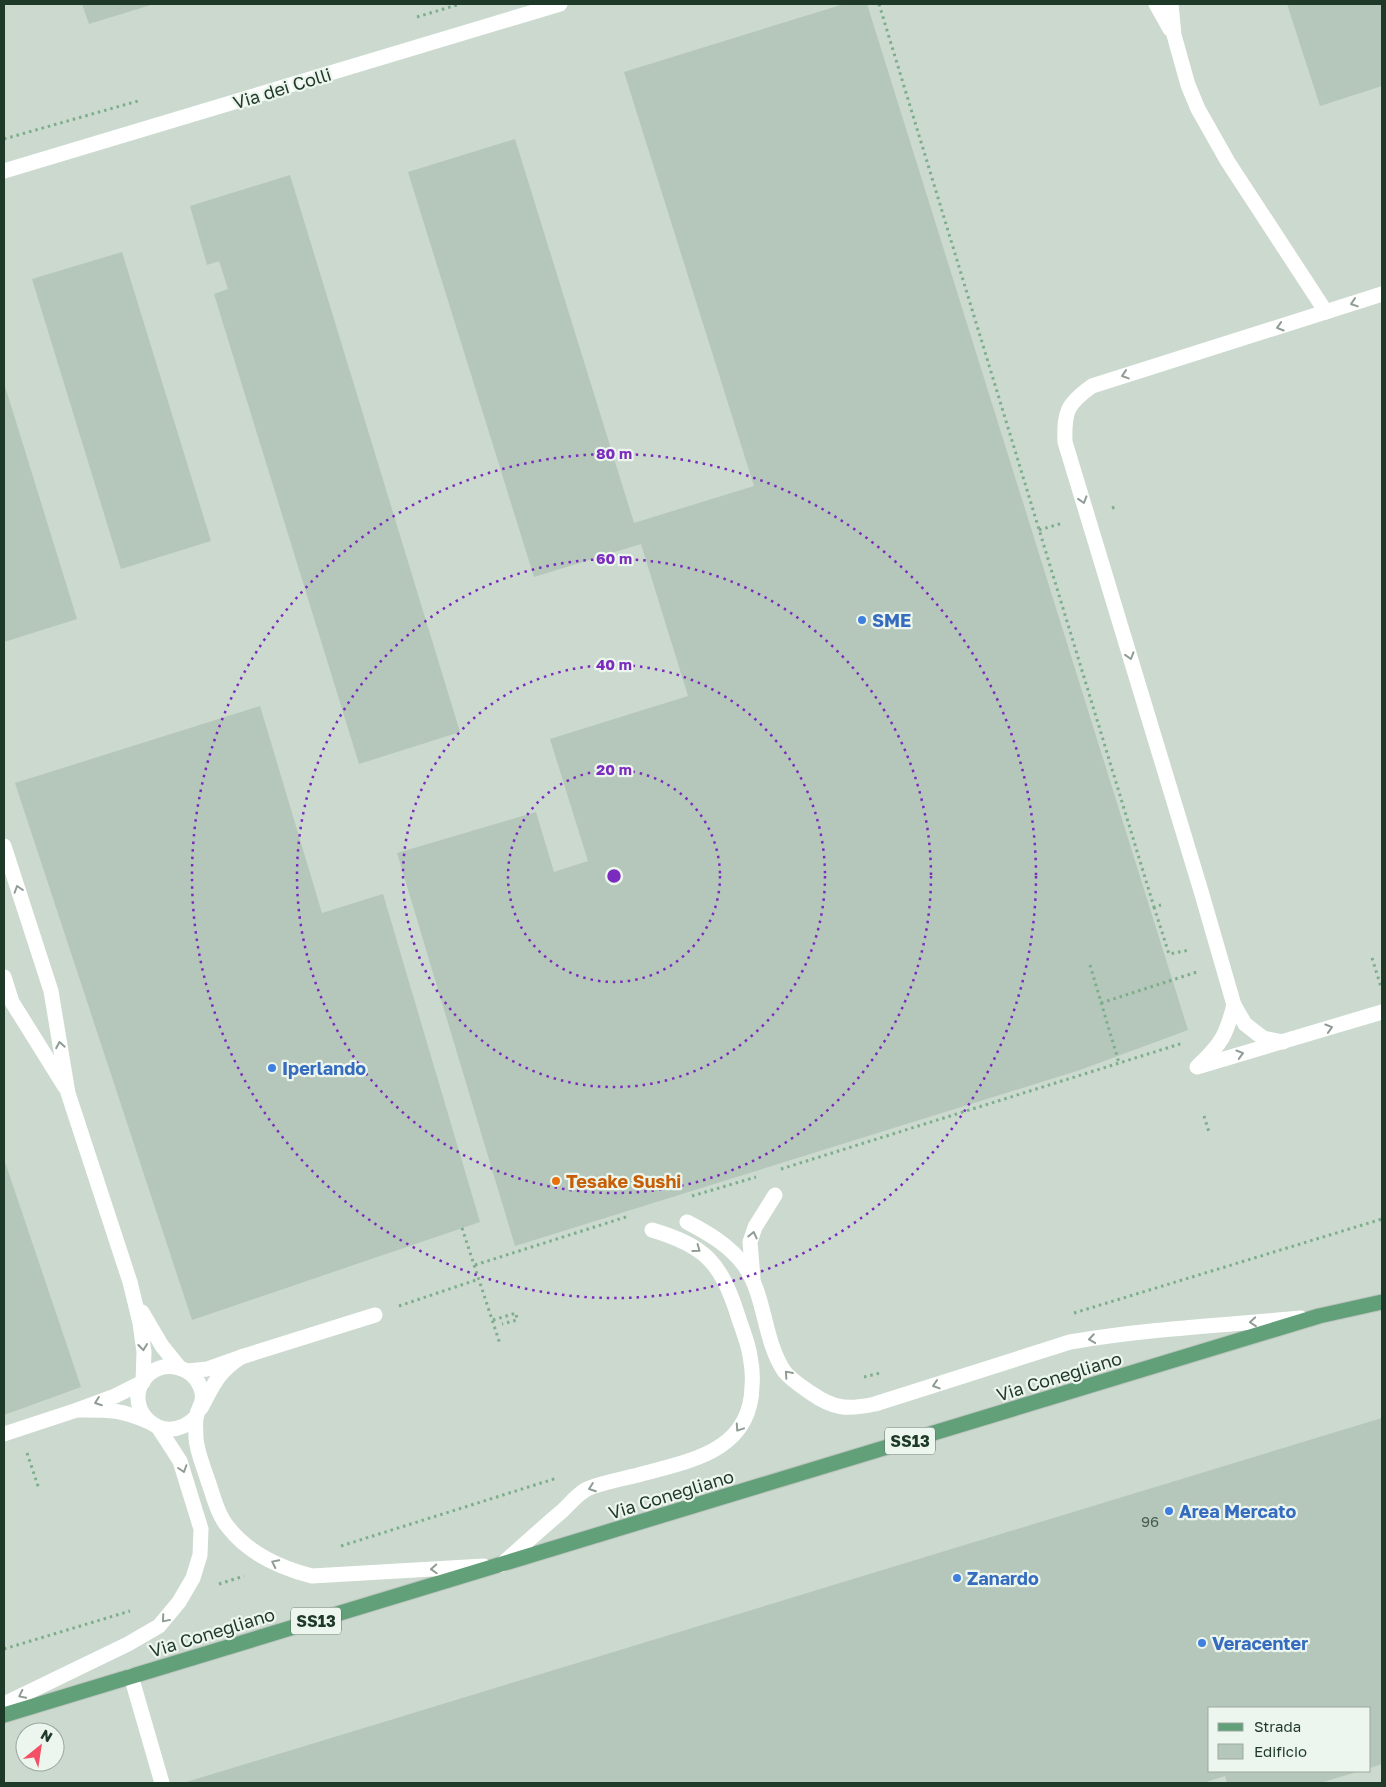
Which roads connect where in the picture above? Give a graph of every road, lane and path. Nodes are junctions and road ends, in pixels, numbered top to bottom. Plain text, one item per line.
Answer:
1 (560, 4) edge
2 (879, 4) edge
3 (1156, 4) edge
4 (1171, 4) edge
5 (1174, 35) junction
6 (4, 171) edge
7 (1382, 294) edge
8 (1326, 312) junction
9 (1065, 522) dead end
10 (1040, 530) junction
11 (4, 846) edge
12 (1161, 905) dead end
13 (1154, 907) junction
14 (1192, 957) dead end
15 (1372, 958) dead end
16 (1194, 964) dead end
17 (1090, 965) dead end
18 (1197, 972) junction
19 (4, 977) edge
20 (1200, 981) dead end
21 (1382, 992) edge
22 (1101, 1002) junction
23 (1234, 1005) junction
24 (1382, 1012) edge
25 (1190, 1040) dead end
26 (1283, 1042) junction
27 (1119, 1063) junction
28 (68, 1093) junction
29 (1204, 1116) dead end
30 (1208, 1132) dead end
31 (778, 1170) dead end
32 (759, 1176) dead end
33 (775, 1195) dead end
34 (683, 1199) dead end
35 (636, 1214) dead end
36 (1382, 1219) edge
37 (687, 1222) dead end
38 (462, 1228) dead end
39 (652, 1230) dead end
40 (475, 1265) junction
41 (479, 1279) junction
42 (130, 1282) junction
43 (753, 1282) junction
44 (1382, 1296) edge
45 (1382, 1302) edge
46 (1350, 1309) junction
47 (375, 1315) joint
48 (1067, 1315) dead end
49 (1320, 1316) junction
50 (492, 1320) junction
51 (502, 1324) dead end
52 (500, 1344) dead end
53 (240, 1357) junction
54 (184, 1369) junction
55 (885, 1371) dead end
56 (857, 1380) dead end
57 (143, 1382) junction
58 (77, 1410) junction
59 (198, 1412) junction
60 (154, 1425) junction
61 (4, 1434) edge
62 (25, 1445) dead end
63 (561, 1477) dead end
64 (39, 1488) dead end
65 (337, 1548) dead end
66 (501, 1565) junction
67 (248, 1575) dead end
68 (216, 1585) dead end
69 (133, 1610) dead end
70 (4, 1649) edge
71 (131, 1676) junction
72 (4, 1704) edge
73 (4, 1715) edge
74 (162, 1783) edge

1 - 6 street, Via dei Colli
2 - 10 path
3 - 5 street
4 - 5 street
5 - 8 street
7 -> 8 street
8 -> 23 street
9 - 10 path
10 - 13 path
28 -> 11 street
12 - 13 path
13 - 14 path
15 - 21 path
16 - 18 path
17 - 22 path
18 - 20 path
18 - 22 path
19 - 28 street
22 - 27 path
23 - 26 street
23 -> 26 street
26 -> 24 street
25 - 27 path
27 - 31 path
28 - 42 street
29 - 30 path
32 - 34 path
43 -> 33 street
35 - 40 path
36 - 48 path
37 - 43 street
38 - 40 path
39 -> 66 street
40 - 41 path
41 - 47 path
41 - 50 path
42 - 54 street
42 -> 57 street
49 -> 43 street
44 - 46 main road, Via Conegliano / SS13
45 - 46 main road, Via Conegliano / SS13
46 - 49 main road, Via Conegliano / SS13
47 - 53 street
49 - 66 main road, Via Conegliano / SS13
50 - 51 path
50 - 52 path
53 - 54 street
53 - 59 street
54 - 57 street
54 - 59 street
55 - 56 path
57 -> 58 street
57 - 60 street
58 - 60 street
58 - 61 street
59 - 60 street
66 -> 59 street
60 -> 72 street
62 - 64 path
63 - 65 path
66 - 71 main road, Via Conegliano / SS13
67 - 68 path
69 - 70 path
71 - 73 main road, Via Conegliano / SS13
71 - 74 street

